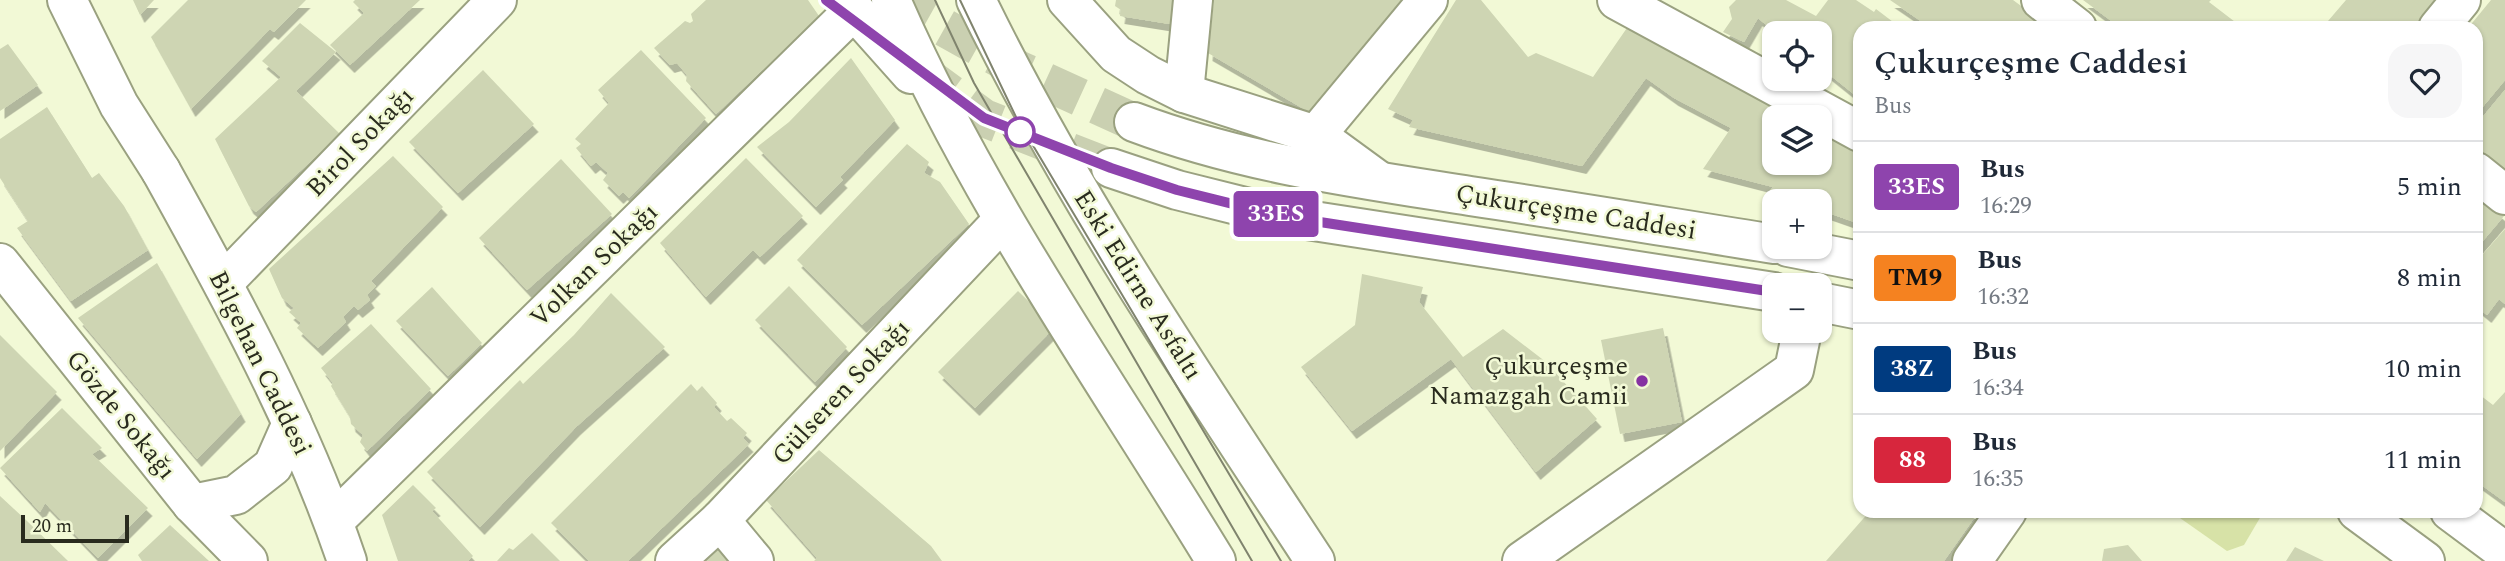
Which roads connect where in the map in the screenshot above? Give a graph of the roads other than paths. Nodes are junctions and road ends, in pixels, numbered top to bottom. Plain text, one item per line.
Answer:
1 (67, 0) edge
2 (94, 0) edge
3 (497, 0) edge
4 (891, 0) edge
5 (976, 0) edge
6 (1067, 0) edge
7 (1193, 0) edge
8 (1427, 0) edge
9 (1617, 0) edge
10 (2040, 0) edge
11 (2461, 0) edge
12 (857, 3) edge
13 (2068, 21) edge
14 (2444, 21) edge
15 (910, 44) junction
16 (1184, 93) junction
17 (944, 114) junction
18 (1134, 122) tunnel mouth
19 (1853, 128) edge
20 (1316, 135) junction
21 (1111, 168) tunnel mouth
22 (161, 172) junction
23 (2483, 178) edge
24 (1380, 182) junction
25 (2505, 195) edge
26 (1003, 220) junction
27 (1762, 242) edge
28 (1832, 256) edge
29 (1853, 260) edge
30 (0, 262) edge
31 (223, 283) junction
32 (1762, 290) edge
33 (1832, 304) edge
34 (1853, 309) edge
35 (1800, 343) edge
36 (292, 423) junction
37 (192, 504) junction
38 (2002, 518) edge
39 (2367, 518) edge
40 (2459, 518) edge
41 (334, 520) junction
42 (719, 520) junction
43 (2505, 552) edge
44 (248, 561) edge
45 (347, 561) edge
46 (675, 561) edge
47 (754, 561) edge
48 (1216, 561) edge
49 (1315, 561) edge
50 (1522, 561) edge
51 (1972, 561) edge
52 (2425, 561) edge

1 - 22 main road, Bilgehan Caddesi
2 - 22 main road, Bilgehan Caddesi
3 - 31 main road, Birol Sokağı
4 - 15 main road
5 - 49 main road, Eski Edirne Asfaltı
6 - 16 main road
7 - 16 main road
8 - 20 main road
9 - 19 main road
10 - 13 main road
11 - 14 main road
12 - 15 main road
12 - 17 main road
12 - 41 main road, Volkan Sokağı
15 - 17 main road
16 - 20 main road
17 - 26 main road
18 - 24 main road, Çukurçeşme Caddesi
20 - 24 main road
21 - 32 main road, Çukurçeşme Caddesi
22 - 31 main road, Bilgehan Caddesi
23 - 25 main road
24 - 27 main road, Çukurçeşme Caddesi
26 - 42 main road, Gülseren Sokağı
26 - 48 main road
28 - 29 main road
30 - 37 main road, Gözde Sokağı
31 - 36 main road, Bilgehan Caddesi
33 - 34 main road
35 - 50 main road
36 - 37 main road
36 - 41 main road, Bilgehan Caddesi
37 - 44 main road, Gözde Sokağı
38 - 51 main road
39 - 52 main road
40 - 43 main road
41 - 45 main road, Bilgehan Caddesi
42 - 46 main road, Gülseren Sokağı
42 - 47 main road

